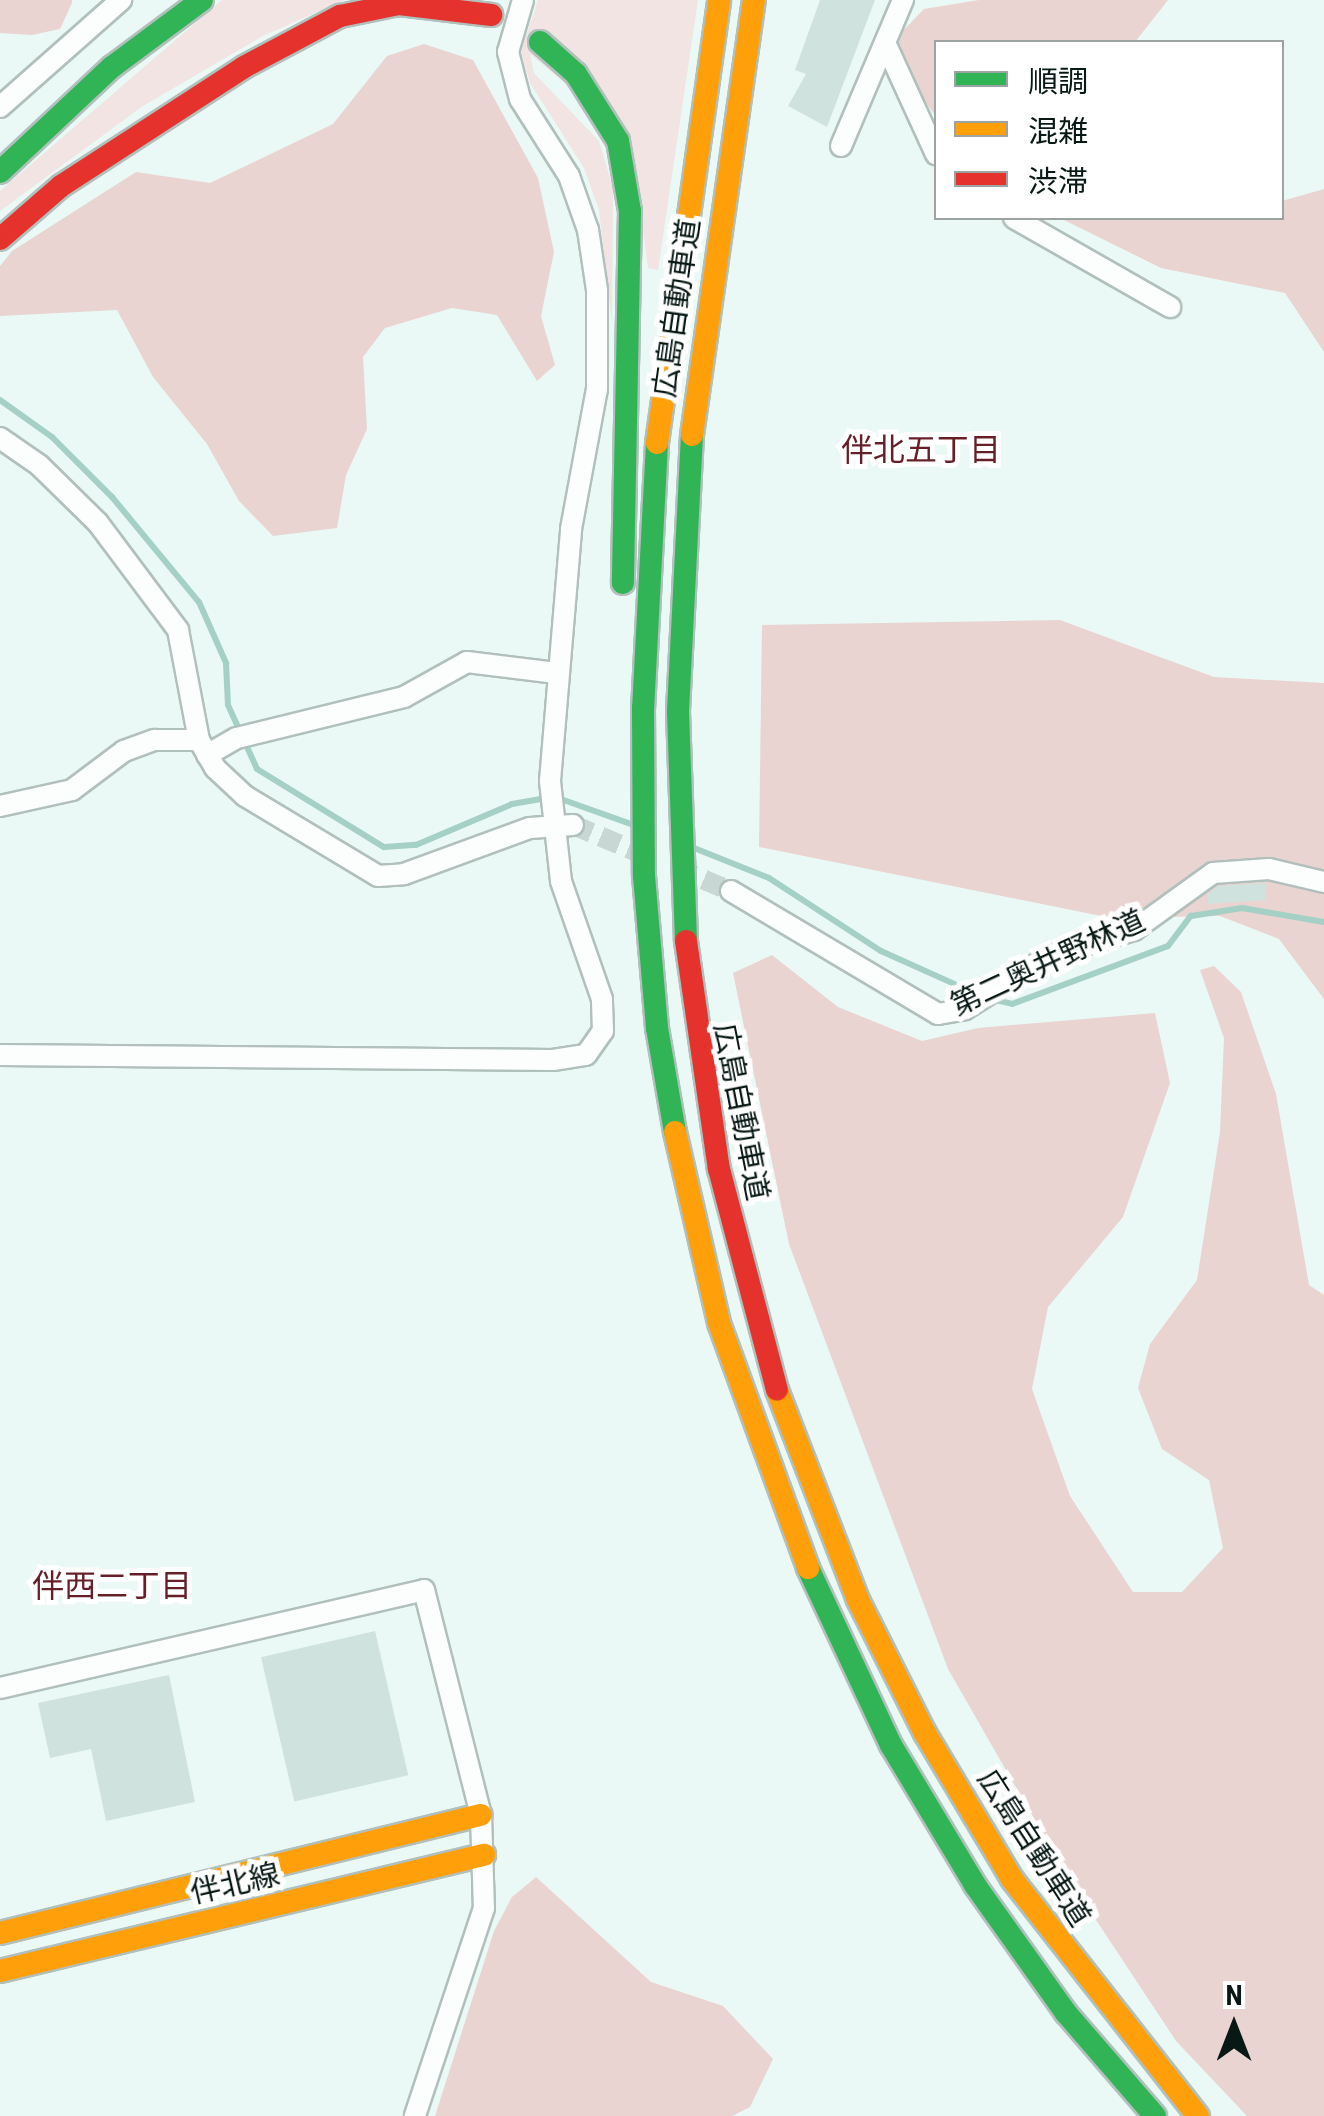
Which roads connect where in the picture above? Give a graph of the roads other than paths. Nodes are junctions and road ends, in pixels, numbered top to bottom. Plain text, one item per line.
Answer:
1 (122, 0) edge
2 (168, 0) edge
3 (202, 0) edge
4 (523, 0) edge
5 (719, 0) edge
6 (757, 0) edge
7 (902, 0) edge
8 (491, 15) dead end
9 (540, 42) dead end
10 (887, 47) junction
11 (0, 107) edge
12 (841, 146) dead end
13 (0, 147) edge
14 (934, 150) edge
15 (0, 172) edge
16 (1018, 220) edge
17 (0, 239) edge
18 (1170, 307) dead end
19 (0, 438) edge
20 (556, 673) junction
21 (203, 747) junction
22 (0, 806) edge
23 (562, 824) junction
24 (644, 876) junction
25 (1324, 882) edge
26 (731, 891) tunnel mouth
27 (0, 1055) edge
28 (0, 1688) edge
29 (481, 1814) junction
30 (484, 1855) junction
31 (0, 1933) edge
32 (0, 1971) edge
33 (415, 2116) edge
34 (1154, 2116) edge
35 (1198, 2116) edge

1 - 11 street
2 - 13 main road
3 - 15 main road
4 - 20 street
5 - 24 main road, 広島自動車道
6 - 35 main road, 広島自動車道
7 - 10 street
8 - 17 main road
9 - 24 main road
10 - 12 street
10 - 14 street
16 - 18 street
19 - 21 street
20 - 21 street
20 - 23 street
21 - 22 street
21 - 23 street
23 - 27 street
24 - 34 main road, 広島自動車道
25 - 26 street, 第二奥井野林道
28 - 29 street
29 - 30 street
29 - 31 main road, 伴北線
30 - 32 main road, 伴北線
30 - 33 street

